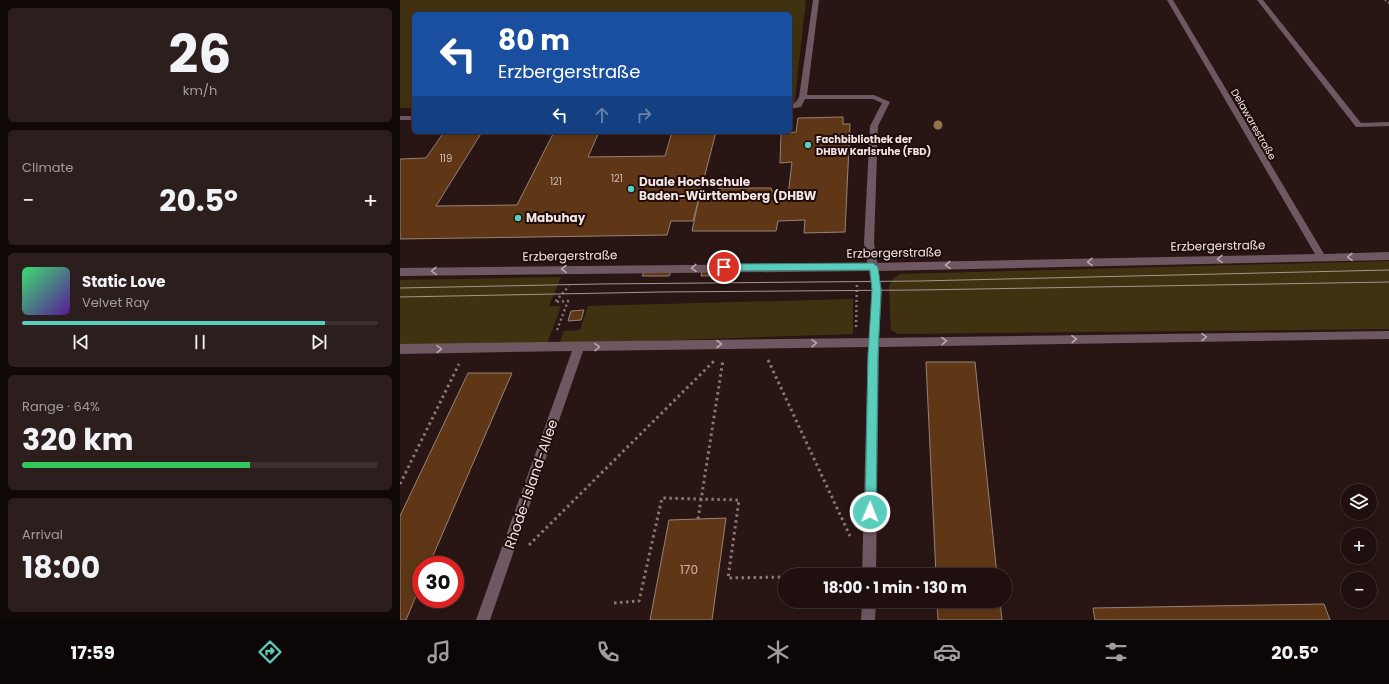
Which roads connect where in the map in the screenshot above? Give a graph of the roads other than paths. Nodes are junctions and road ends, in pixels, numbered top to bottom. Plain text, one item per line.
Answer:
1 (816, 0) edge
2 (1170, 0) edge
3 (1260, 0) edge
4 (803, 97) junction
5 (792, 106) edge
6 (400, 118) edge
7 (412, 118) edge
8 (1389, 124) edge
9 (1389, 256) edge
10 (1322, 258) junction
11 (873, 267) junction
12 (400, 272) edge
13 (1389, 335) edge
14 (875, 342) junction
15 (579, 347) junction
16 (400, 350) edge
17 (869, 568) edge
18 (869, 608) edge
19 (483, 620) edge
20 (868, 620) edge

1 - 4 street
2 - 10 street, Delawarestraße
3 - 8 street
4 - 5 street
4 - 11 street
6 - 7 street
9 -> 10 street, Erzbergerstraße
10 -> 11 street, Erzbergerstraße
11 -> 12 street, Erzbergerstraße
11 - 14 street
14 -> 13 street
15 -> 14 street
14 - 17 street
16 -> 15 street
15 - 19 street, Rhode-Island-Allee
18 - 20 street

